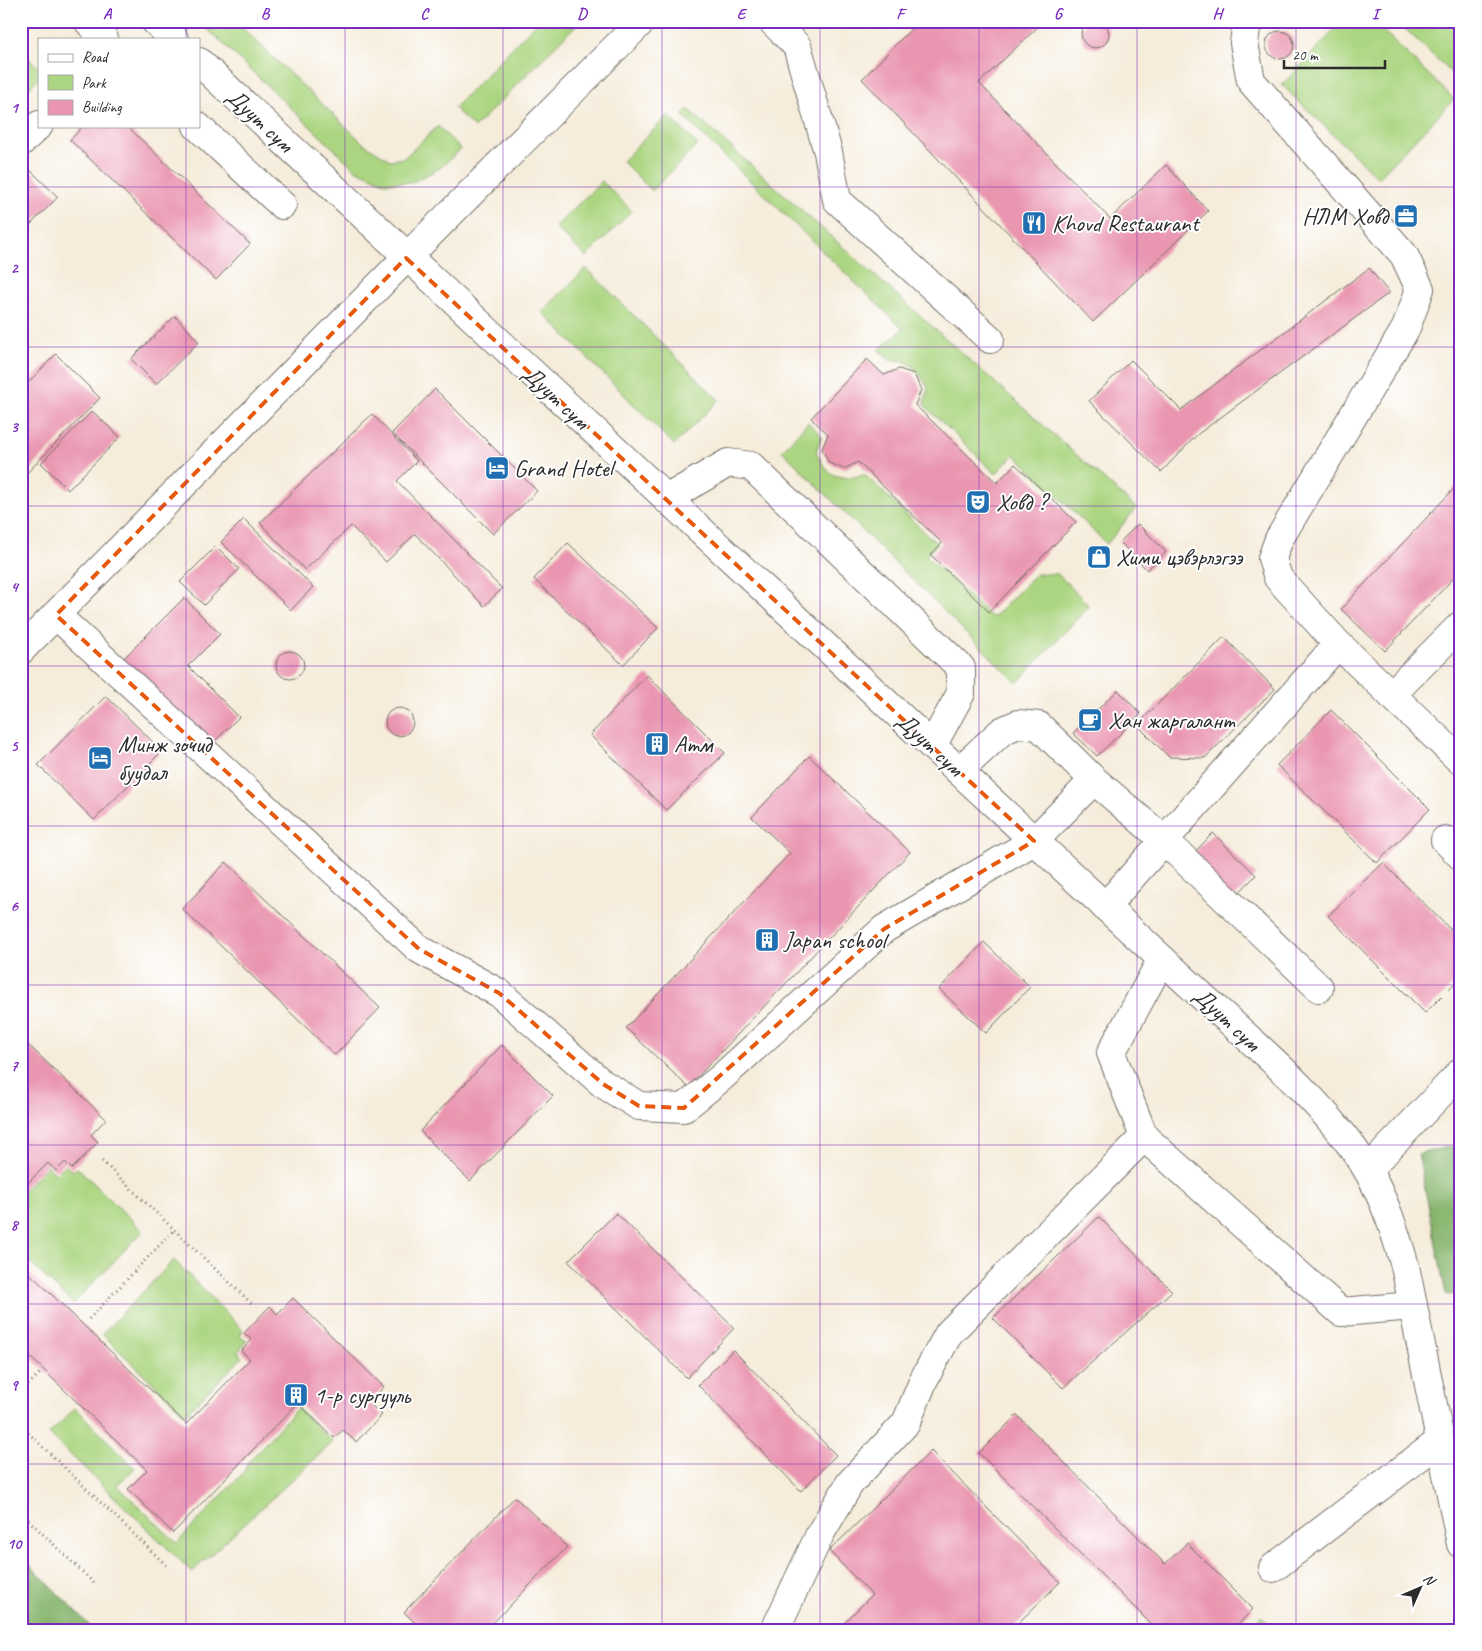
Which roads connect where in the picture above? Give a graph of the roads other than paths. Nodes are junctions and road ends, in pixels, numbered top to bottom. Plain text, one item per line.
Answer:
1 (88, 21) edge
2 (155, 21) edge
3 (642, 21) edge
4 (772, 21) edge
5 (1247, 21) edge
6 (103, 38) edge
7 (173, 38) edge
8 (200, 63) edge
9 (38, 126) edge
10 (199, 128) edge
11 (21, 142) edge
12 (282, 206) dead end
13 (406, 258) junction
14 (990, 339) dead end
15 (666, 499) junction
16 (56, 615) junction
17 (1461, 625) edge
18 (1338, 644) junction
19 (21, 650) edge
20 (1391, 695) junction
21 (932, 746) junction
22 (1461, 760) edge
23 (959, 772) junction
24 (1094, 780) junction
25 (1164, 840) junction
26 (1034, 841) junction
27 (1105, 907) junction
28 (1162, 959) junction
29 (1319, 988) dead end
30 (1461, 1072) edge
31 (1144, 1137) junction
32 (1368, 1170) junction
33 (1413, 1306) junction
34 (1440, 1441) junction
35 (1461, 1544) edge
36 (1273, 1568) dead end
37 (775, 1630) edge

1 - 6 street
2 - 7 street
3 - 13 street
4 - 14 street
5 - 18 street
8 - 13 street, Дуут сум
9 - 11 street
10 - 12 street
13 - 15 street, Дуут сум
13 - 16 street
15 - 21 street, Дуут сум
15 - 21 street
16 - 19 street
16 - 26 street
17 - 20 street
18 - 20 street
18 - 25 street
20 - 22 street
21 - 23 street, Дуут сум
23 - 24 street
23 - 26 street, Дуут сум
24 - 25 street
24 - 26 street
25 - 27 street
25 - 29 street
26 - 27 street, Дуут сум
27 - 28 street, Дуут сум
28 - 31 street
28 - 32 street, Дуут сум
30 - 32 street
31 - 33 street
31 - 37 street
32 - 33 street, Дуут сум
33 - 34 street, Дуут сум
34 - 35 street, Дуут сум
34 - 36 street

